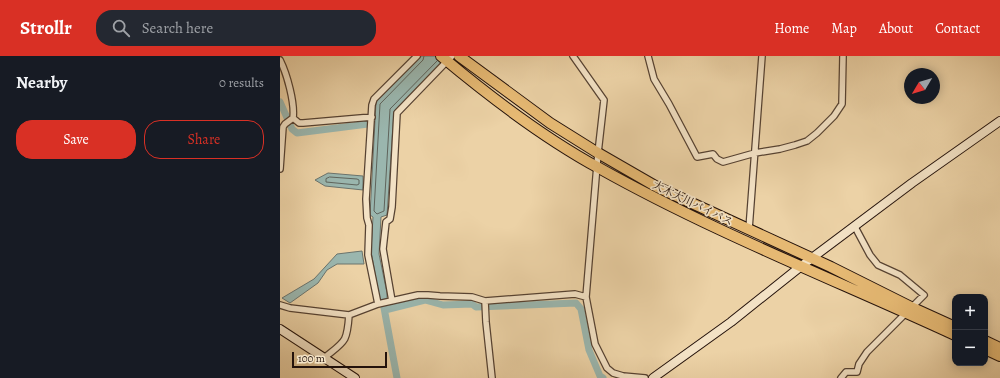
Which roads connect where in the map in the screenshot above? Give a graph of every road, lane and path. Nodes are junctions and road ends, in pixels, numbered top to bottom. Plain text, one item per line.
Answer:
1 (417, 56) edge
2 (459, 56) edge
3 (573, 56) edge
4 (648, 56) edge
5 (762, 56) edge
6 (843, 56) edge
7 (446, 58) edge
8 (280, 60) edge
9 (372, 117) junction
10 (289, 121) junction
11 (1000, 121) edge
12 (598, 153) junction
13 (755, 153) junction
14 (597, 167) junction
15 (280, 169) edge
16 (855, 227) junction
17 (749, 229) junction
18 (812, 258) junction
19 (800, 267) junction
20 (586, 297) junction
21 (389, 301) junction
22 (485, 303) junction
23 (380, 304) junction
24 (280, 305) edge
25 (909, 310) junction
26 (349, 315) junction
27 (952, 326) edge
28 (280, 329) edge
29 (952, 333) edge
30 (988, 342) edge
31 (1000, 348) edge
32 (988, 350) edge
33 (1000, 356) edge
34 (324, 358) junction
35 (658, 377) edge
36 (355, 378) edge
37 (492, 378) edge
38 (646, 378) edge
39 (841, 378) edge

1 - 9 street
2 - 12 highway, 大木大川バイパス
3 - 12 street
4 - 13 street
5 - 13 street
6 - 13 street
7 - 14 highway, 大木大川バイパス
7 - 21 street
8 - 10 street
9 - 10 street
9 - 23 street
10 - 15 street
11 - 16 street
12 - 14 street
12 - 17 highway, 大木大川バイパス
13 - 17 street
14 - 19 highway, 大木大川バイパス
14 - 20 street
16 - 18 street
16 - 25 street
17 - 18 highway, 大木大川バイパス
18 - 19 street
18 - 25 highway, 大木大川バイパス
19 - 25 highway, 大木大川バイパス
19 - 35 street
20 - 22 street
20 - 38 street
21 - 22 street
21 - 23 street
22 - 37 street
23 - 26 street
24 - 26 street
25 - 27 highway, 大木大川バイパス
25 - 29 highway, 大木大川バイパス
25 - 39 street
26 - 34 street
28 - 34 street
30 - 31 highway
32 - 33 highway
34 - 36 street

